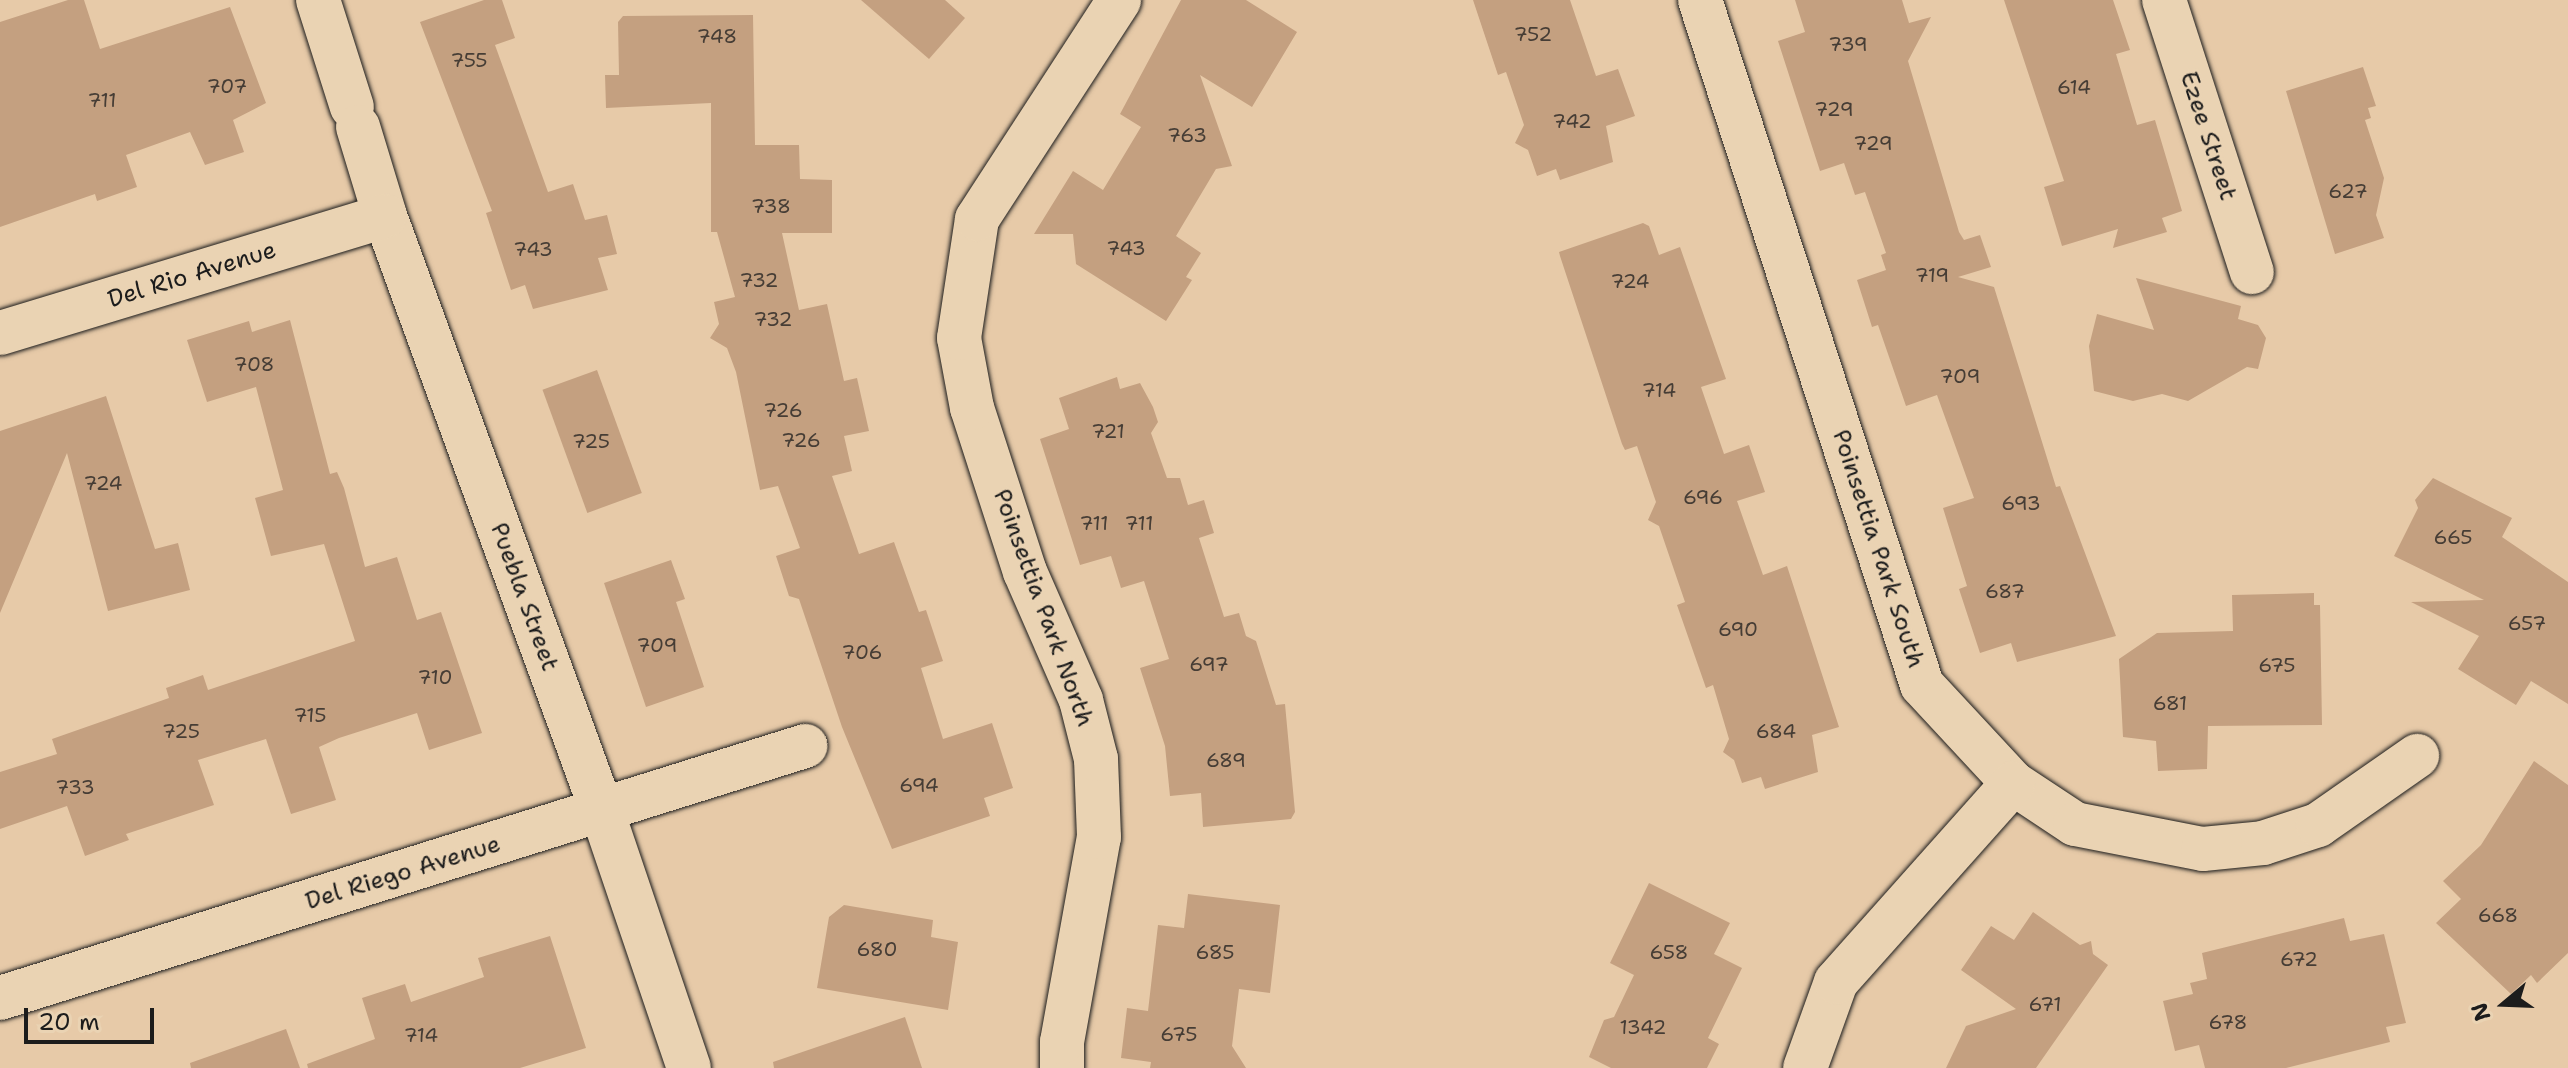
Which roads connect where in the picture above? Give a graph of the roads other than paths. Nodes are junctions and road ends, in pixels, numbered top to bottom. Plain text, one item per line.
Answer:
1 (318, 0) edge
2 (1119, 0) edge
3 (1700, 0) edge
4 (2164, 0) edge
5 (385, 216) junction
6 (2252, 272) dead end
7 (0, 333) edge
8 (805, 746) dead end
9 (2417, 756) dead end
10 (2013, 783) junction
11 (602, 811) junction
12 (0, 998) edge
13 (689, 1068) edge
14 (1062, 1068) edge
15 (1805, 1068) edge

1 - 5 street, Puebla Street
2 - 14 street, Poinsettia Park North
3 - 10 street, Poinsettia Park South
4 - 6 street, Ezee Street
5 - 7 street, Del Rio Avenue
5 - 11 street, Puebla Street
8 - 11 street, Del Riego Avenue
9 - 10 street, Poinsettia Park South
10 - 15 street
11 - 12 street, Del Riego Avenue
11 - 13 street, Puebla Street

